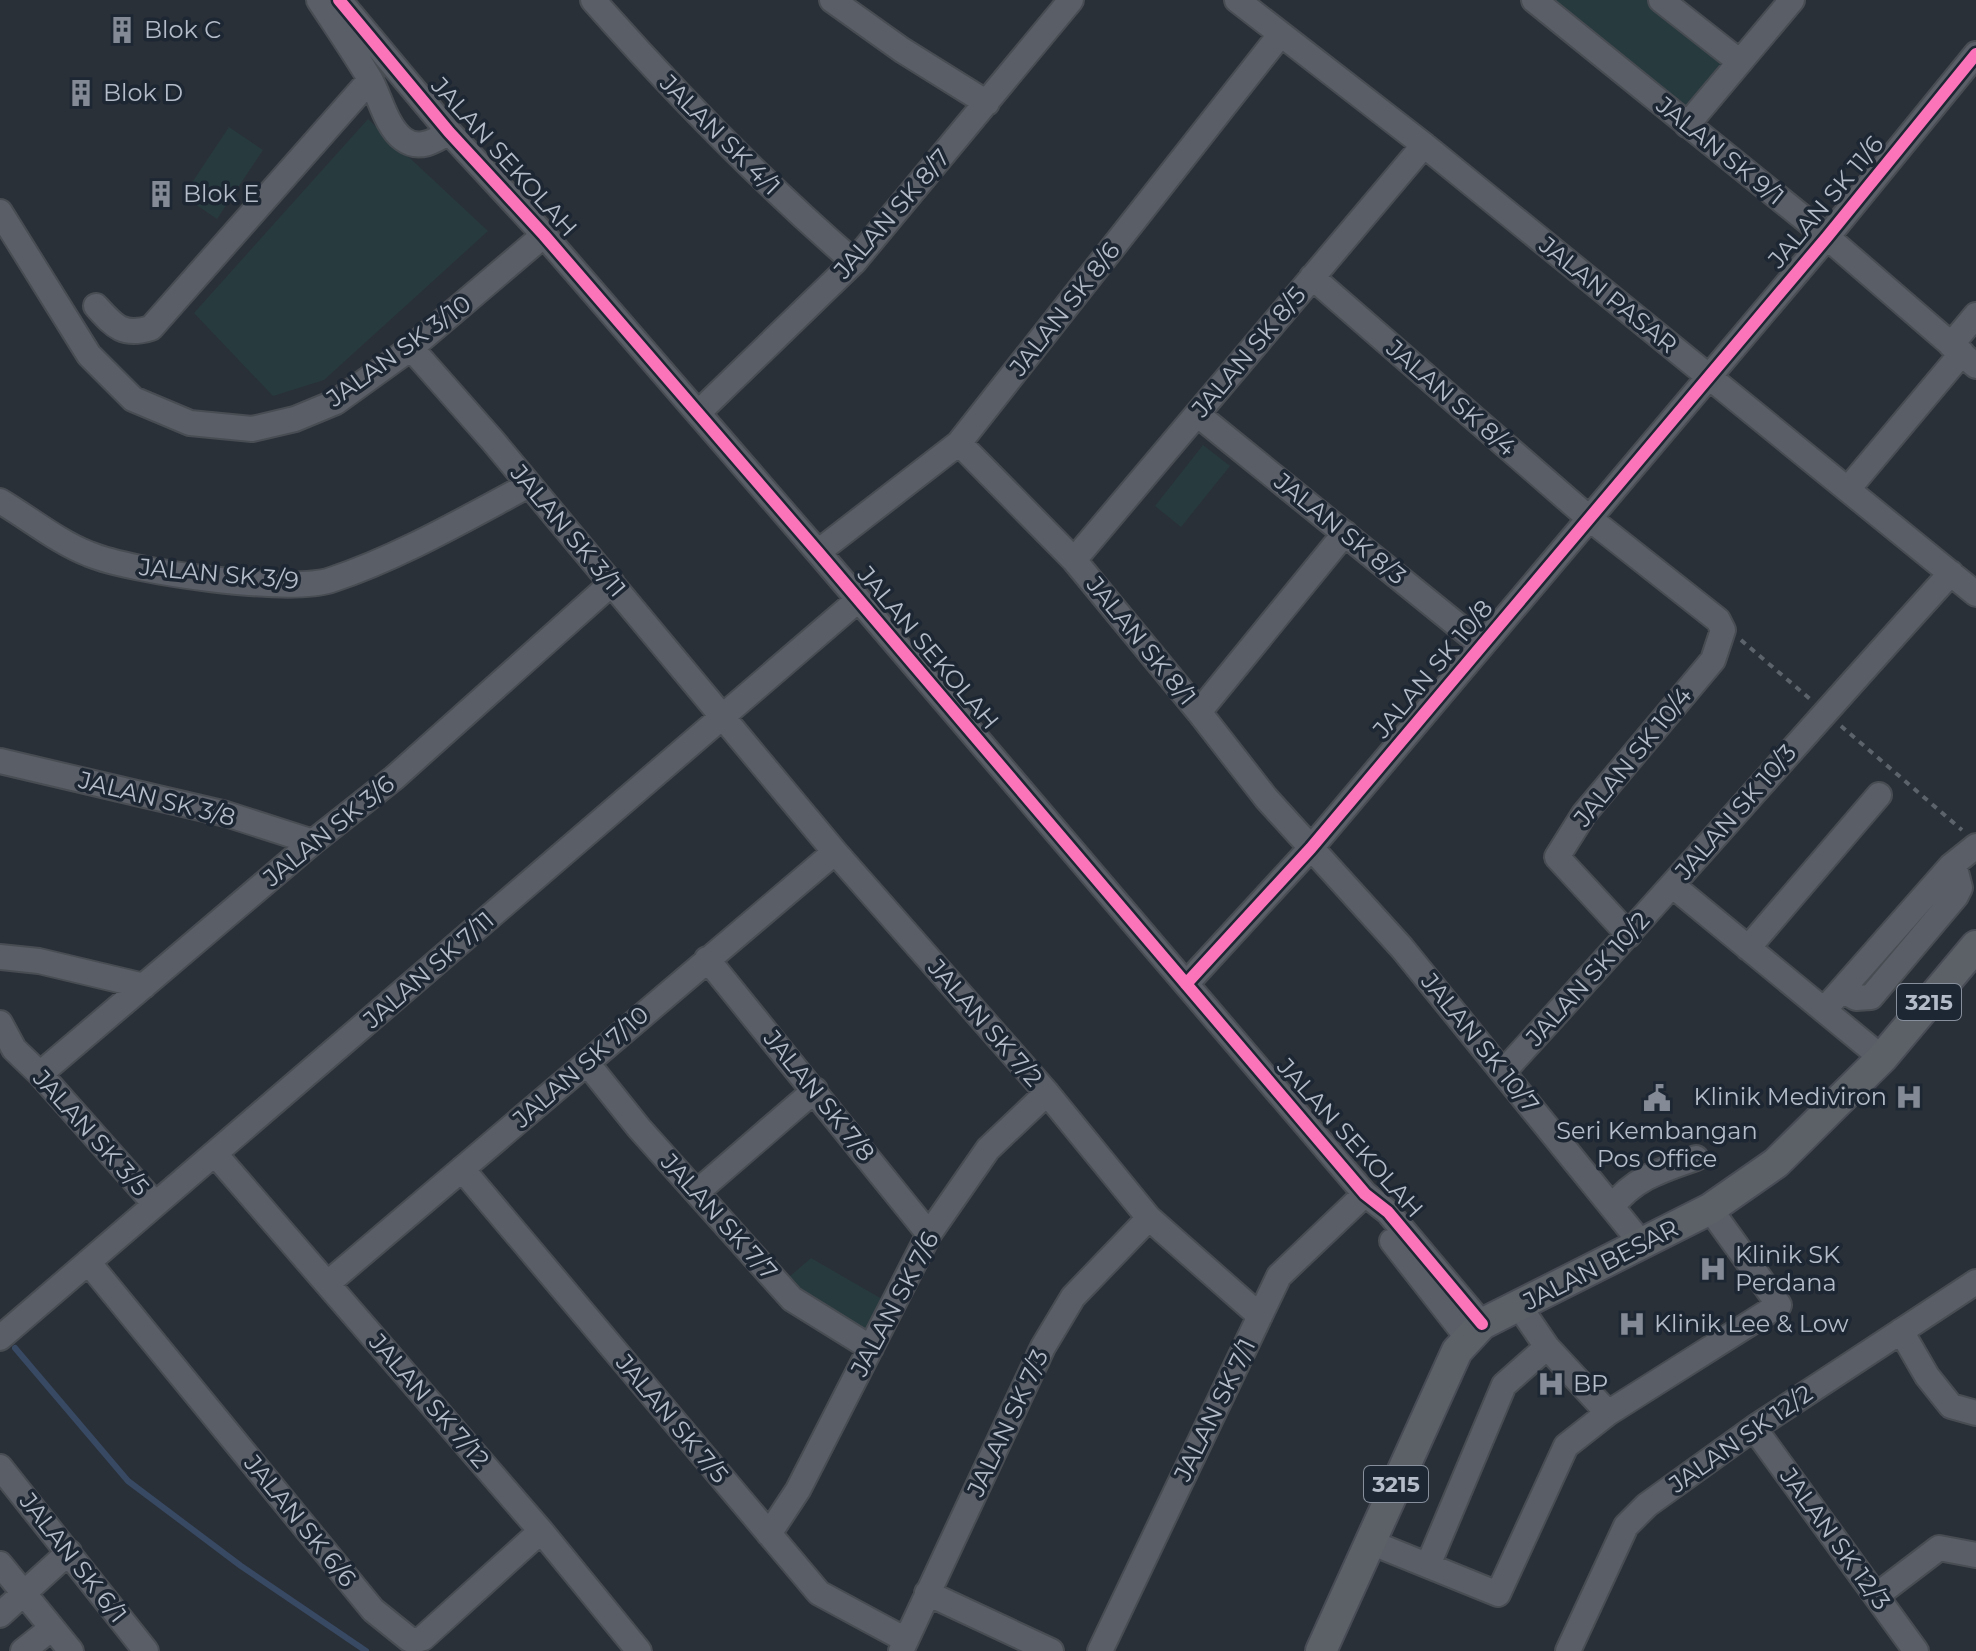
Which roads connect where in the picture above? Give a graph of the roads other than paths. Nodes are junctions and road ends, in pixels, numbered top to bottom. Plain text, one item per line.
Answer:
1 (319, 0) edge
2 (339, 0) edge
3 (593, 0) edge
4 (832, 0) edge
5 (1071, 0) edge
6 (1237, 0) edge
7 (1534, 0) edge
8 (1661, 0) edge
9 (1792, 0) edge
10 (1280, 35) junction
11 (1976, 54) edge
12 (1740, 62) junction
13 (370, 80) junction
14 (987, 103) junction
15 (1687, 125) junction
16 (449, 132) junction
17 (1424, 145) junction
18 (0, 212) edge
19 (544, 235) junction
20 (1827, 237) junction
21 (854, 262) junction
22 (1312, 277) junction
23 (96, 306) dead end
24 (1976, 315) edge
25 (411, 348) junction
26 (1963, 355) edge
27 (1707, 375) junction
28 (698, 413) junction
29 (1197, 414) junction
30 (959, 443) junction
31 (529, 485) junction
32 (1848, 489) junction
33 (0, 501) edge
34 (1590, 519) junction
35 (1345, 533) junction
36 (818, 552) junction
37 (1074, 560) junction
38 (612, 583) junction
39 (1968, 584) edge
40 (858, 600) junction
41 (1482, 645) junction
42 (1713, 660) joint
43 (1199, 712) junction
44 (722, 717) junction
45 (0, 761) edge
46 (1879, 795) dead end
47 (1970, 839) edge
48 (313, 842) junction
49 (1311, 848) junction
50 (835, 852) junction
51 (1672, 885) junction
52 (1629, 935) junction
53 (1976, 946) edge
54 (1748, 948) junction
55 (0, 957) edge
56 (707, 959) junction
57 (1186, 984) junction
58 (144, 986) junction
59 (1824, 1010) junction
60 (0, 1023) edge
61 (1882, 1058) junction
62 (587, 1063) junction
63 (1503, 1072) junction
64 (40, 1074) junction
65 (815, 1090) junction
66 (1047, 1093) junction
67 (215, 1154) junction
68 (1696, 1158) dead end
69 (462, 1169) junction
70 (697, 1192) junction
71 (1365, 1194) junction
72 (155, 1204) junction
73 (1612, 1207) junction
74 (1710, 1209) junction
75 (1149, 1218) junction
76 (929, 1234) junction
77 (1642, 1244) junction
78 (88, 1262) junction
79 (1976, 1282) edge
80 (328, 1283) junction
81 (1519, 1306) junction
82 (1260, 1316) junction
83 (1475, 1331) junction
84 (1901, 1331) junction
85 (0, 1338) edge
86 (1547, 1347) junction
87 (871, 1348) junction
88 (1608, 1413) junction
89 (1976, 1413) edge
90 (1754, 1428) junction
91 (0, 1467) edge
92 (541, 1531) junction
93 (769, 1534) junction
94 (1370, 1542) junction
95 (69, 1552) junction
96 (1976, 1555) edge
97 (0, 1564) edge
98 (1428, 1565) junction
99 (927, 1593) junction
100 (24, 1594) junction
101 (1876, 1596) junction
102 (0, 1615) edge
103 (52, 1628) junction
104 (904, 1646) edge
105 (23, 1651) edge
106 (71, 1651) edge
107 (146, 1651) edge
108 (639, 1651) edge
109 (1051, 1651) edge
110 (1100, 1651) edge
111 (1321, 1651) edge
112 (1568, 1651) edge
113 (1916, 1651) edge

1 - 13 street
2 - 16 street, JALAN SEKOLAH
3 - 21 street, JALAN SK 4/1
4 - 14 street
5 - 14 street, JALAN SK 8/7
6 - 10 street, JALAN PASAR
7 - 15 street, JALAN SK 9/1
8 - 12 street
9 - 12 street
10 - 17 street, JALAN PASAR
10 - 30 street, JALAN SK 8/6
11 - 20 street, JALAN SK 11/6
12 - 15 street
13 - 16 street
13 - 23 street
14 - 21 street, JALAN SK 8/7
15 - 20 street, JALAN SK 9/1
16 - 19 street, JALAN SEKOLAH
17 - 22 street, JALAN SK 8/5
17 - 27 street, JALAN PASAR
18 - 25 street, JALAN SK 3/10
19 - 25 street, JALAN SK 3/10
19 - 28 street, JALAN SEKOLAH
20 - 26 street, JALAN SK 9/1
20 - 27 street, JALAN SK 11/6
21 - 28 street, JALAN SK 8/7
22 - 29 street, JALAN SK 8/5
22 - 34 street, JALAN SK 8/4
24 - 26 street
25 - 31 street, JALAN SK 3/11
26 - 32 street
27 - 32 street, JALAN PASAR
27 - 34 street, JALAN SK 10/8
28 - 36 street, JALAN SEKOLAH
29 - 35 street, JALAN SK 8/3
29 - 37 street, JALAN SK 8/5
30 - 36 street, JALAN SK 8/6
30 - 37 street, JALAN SK 8/1
31 - 33 street, JALAN SK 3/9
31 - 38 street, JALAN SK 3/11
32 - 39 street, JALAN PASAR
34 - 41 street, JALAN SK 10/8
34 - 42 street, JALAN SK 8/4
35 - 41 street, JALAN SK 8/3
35 - 43 street
36 - 40 street, JALAN SEKOLAH
37 - 43 street, JALAN SK 8/1
38 - 44 street, JALAN SK 3/11
38 - 48 street, JALAN SK 3/6
39 - 51 street, JALAN SK 10/3
40 - 44 street, JALAN SK 7/11
40 - 57 street, JALAN SEKOLAH
41 - 49 street, JALAN SK 10/8
42 - 52 street, JALAN SK 10/4
43 - 49 street, JALAN SK 8/1
44 - 50 street, JALAN SK 7/2
44 - 67 street, JALAN SK 7/11
45 - 48 street, JALAN SK 3/8
46 - 54 street
47 - 59 street
48 - 58 street, JALAN SK 3/6
49 - 57 street, JALAN SK 10/8
49 - 63 street, JALAN SK 10/7
50 - 56 street, JALAN SK 7/10
50 - 66 street, JALAN SK 7/2
51 - 52 street, JALAN SK 10/2
51 - 54 street, JALAN SK 10/3
52 - 63 street, JALAN SK 10/2
53 - 61 main road, JALAN BESAR / 3215
54 - 59 street, JALAN SK 10/3
55 - 58 street
56 - 62 street, JALAN SK 7/10
56 - 65 street, JALAN SK 7/8
57 - 71 street, JALAN SEKOLAH
58 - 64 street, JALAN SK 3/6
59 - 61 street, JALAN SK 10/3
60 - 64 street, JALAN SK 3/5
61 - 74 main road, JALAN BESAR / 3215
62 - 69 street, JALAN SK 7/10
62 - 70 street, JALAN SK 7/7
63 - 73 street, JALAN SK 10/7
64 - 72 street, JALAN SK 3/5
65 - 70 street
65 - 76 street, JALAN SK 7/8
66 - 75 street, JALAN SK 7/2
66 - 76 street, JALAN SK 7/6
67 - 72 street, JALAN SK 7/11
67 - 80 street, JALAN SK 7/12
68 - 73 street
69 - 80 street, JALAN SK 7/10
69 - 93 street, JALAN SK 7/5
70 - 87 street, JALAN SK 7/7
71 - 82 street, JALAN SK 7/1
71 - 83 street, JALAN SEKOLAH
72 - 78 street, JALAN SK 7/11
73 - 77 street, JALAN SK 10/7
74 - 77 main road, JALAN BESAR / 3215
74 - 88 street
75 - 82 street, JALAN SK 7/2
75 - 99 street, JALAN SK 7/3
76 - 87 street, JALAN SK 7/6
77 - 81 main road, JALAN BESAR / 3215
78 - 85 street, JALAN SK 7/11
78 - 92 street, JALAN SK 6/6
79 - 84 street, JALAN SK 12/2
80 - 92 street, JALAN SK 7/12
81 - 83 main road, JALAN BESAR / 3215
81 - 86 street
82 - 110 street, JALAN SK 7/1
83 - 94 main road, 3215
84 - 89 street
84 - 90 street, JALAN SK 12/2
86 - 88 street
86 - 98 street
87 - 93 street, JALAN SK 7/6
88 - 98 street
90 - 101 street, JALAN SK 12/3
90 - 112 street, JALAN SK 12/2
91 - 95 street, JALAN SK 6/1
92 - 108 street, JALAN SK 7/12
93 - 104 street, JALAN SK 7/5
94 - 98 street
94 - 111 main road, 3215
95 - 100 street
95 - 107 street, JALAN SK 6/1
96 - 101 street
97 - 100 street
99 - 104 street, JALAN SK 7/3
99 - 109 street
100 - 102 street
100 - 103 street
101 - 113 street, JALAN SK 12/3
103 - 105 street
103 - 106 street

